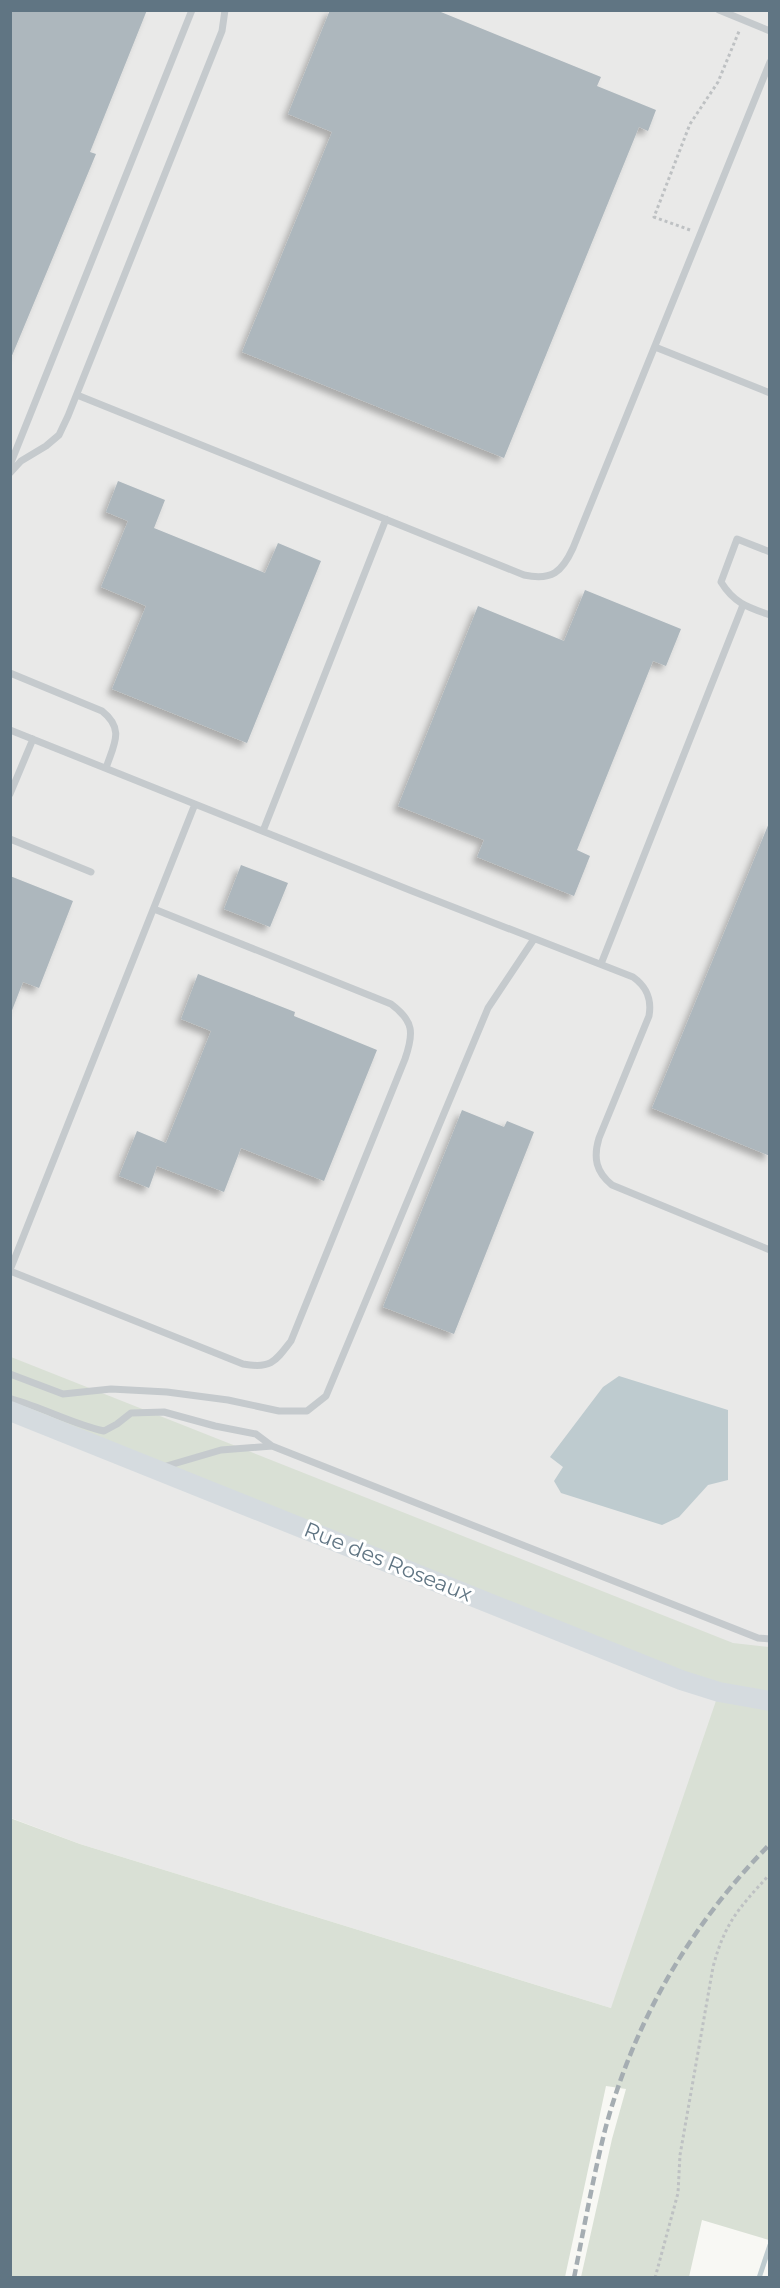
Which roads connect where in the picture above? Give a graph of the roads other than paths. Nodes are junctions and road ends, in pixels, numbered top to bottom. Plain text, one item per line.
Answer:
1 (192, 10) edge
2 (225, 10) edge
3 (719, 10) edge
4 (770, 31) edge
5 (770, 62) edge
6 (655, 347) junction
7 (770, 393) edge
8 (77, 395) junction
9 (10, 465) edge
10 (10, 473) edge
11 (386, 519) junction
12 (770, 552) edge
13 (743, 605) junction
14 (770, 615) edge
15 (10, 673) edge
16 (10, 730) edge
17 (33, 739) junction
18 (106, 768) junction
19 (10, 794) edge
20 (195, 804) junction
21 (263, 831) junction
22 (10, 838) edge
23 (91, 872) dead end
24 (154, 909) junction
25 (534, 939) junction
26 (601, 964) junction
27 (770, 1250) edge
28 (10, 1271) edge
29 (10, 1374) edge
30 (10, 1400) edge
31 (10, 1411) edge
32 (272, 1446) junction
33 (155, 1469) junction
34 (770, 1639) edge
35 (770, 1701) edge

1 - 9 lane
2 - 8 lane
3 - 4 lane
5 - 6 lane
6 - 7 lane
6 - 11 lane
8 - 10 lane
8 - 11 lane
11 - 21 lane
12 - 13 lane
13 - 14 lane
13 - 26 lane
15 - 18 lane
16 - 17 lane
17 - 18 lane
17 - 19 lane
18 - 20 lane
20 - 21 lane
20 - 24 lane
21 - 25 lane
22 - 23 lane
24 - 28 lane
24 - 28 lane
25 - 26 lane
25 - 29 lane
26 - 27 lane
30 - 32 lane
31 - 33 street, Rue des Roseaux
32 - 33 lane
32 - 34 lane
33 - 35 street, Rue des Roseaux

